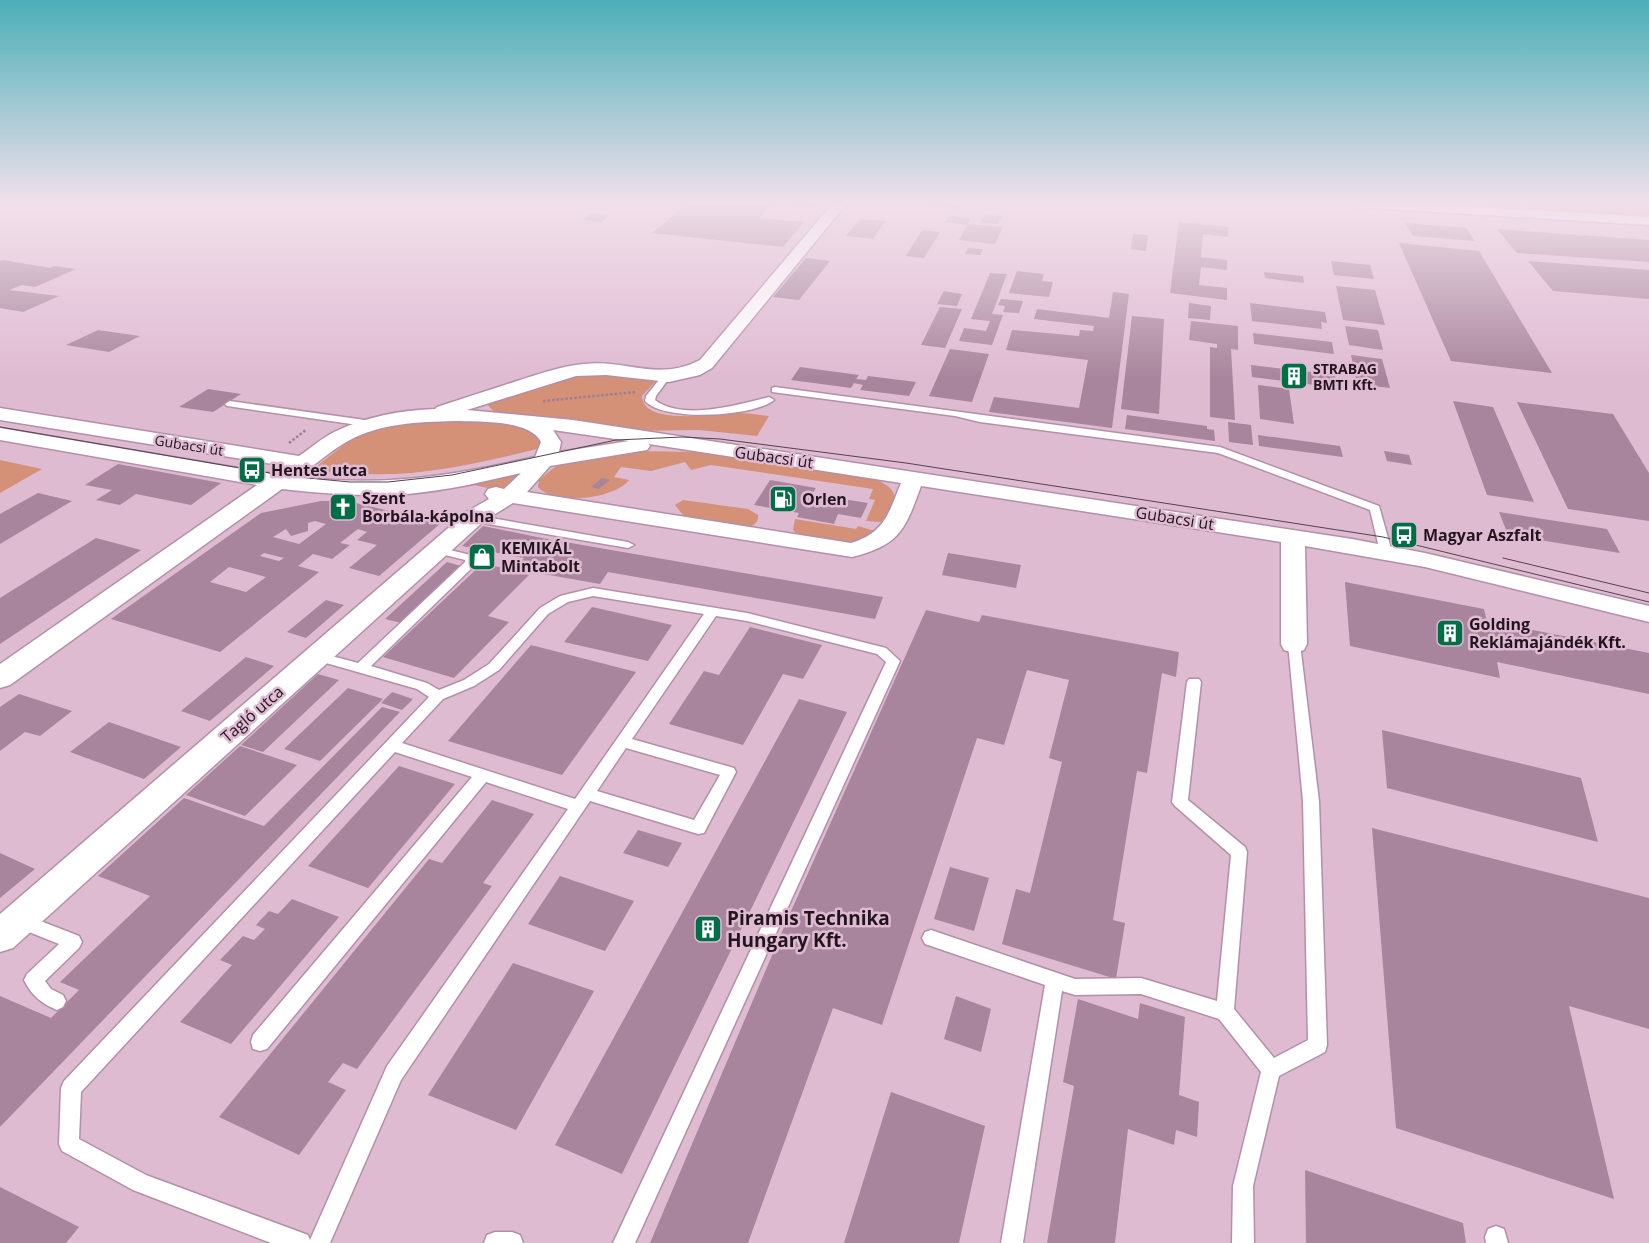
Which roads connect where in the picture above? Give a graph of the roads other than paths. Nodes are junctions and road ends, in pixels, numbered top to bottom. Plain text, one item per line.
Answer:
1 (792, 261) edge
2 (666, 377) junction
3 (775, 390) dead end
4 (484, 397) junction
5 (769, 400) dead end
6 (230, 404) dead end
7 (0, 414) edge
8 (426, 416) junction
9 (488, 418) junction
10 (523, 421) junction
11 (372, 424) junction
12 (0, 434) edge
13 (696, 445) junction
14 (544, 460) junction
15 (304, 463) junction
16 (914, 477) junction
17 (277, 483) junction
18 (431, 483) junction
19 (508, 496) junction
20 (476, 516) junction
21 (1293, 536) junction
22 (628, 545) dead end
23 (869, 547) joint
24 (437, 550) junction
25 (1386, 552) junction
26 (713, 612) junction
27 (1649, 614) edge
28 (1294, 644) joint
29 (317, 656) junction
30 (361, 668) junction
31 (0, 678) edge
32 (1194, 682) dead end
33 (438, 696) junction
34 (622, 742) junction
35 (391, 745) junction
36 (483, 775) junction
37 (582, 800) junction
38 (9, 928) edge
39 (931, 938) dead end
40 (1056, 980) junction
41 (57, 1001) dead end
42 (1225, 1012) junction
43 (260, 1042) dead end
44 (1271, 1070) junction
45 (300, 1243) edge
46 (320, 1243) edge
47 (495, 1243) edge
48 (512, 1243) edge
49 (624, 1243) edge
50 (1012, 1243) edge
51 (1243, 1243) edge

1 - 2 street, Gubacsi út
2 - 4 street, Gubacsi út
2 - 5 lane
3 - 25 lane
4 - 8 street, Gubacsi út
4 - 9 street
6 - 11 lane
7 - 15 street, Gubacsi út
8 - 9 street, Gubacsi út
8 - 11 street, Gubacsi út
9 - 10 street, Gubacsi út
10 - 13 street, Gubacsi út
10 - 14 street, Gubacsi út
11 - 15 street, Gubacsi út
12 - 17 street, Gubacsi út
13 - 14 street, Gubacsi út
13 - 16 street, Gubacsi út
14 - 18 street, Gubacsi út
14 - 19 street
15 - 17 street
16 - 21 street, Gubacsi út
16 - 23 street
17 - 18 street, Gubacsi út
17 - 31 street
18 - 19 street, Gubacsi út
19 - 20 street, Tagló utca
19 - 23 street, Gubacsi út
20 - 22 lane
20 - 24 street, Tagló utca
21 - 25 street, Gubacsi út
21 - 28 street
24 - 29 street, Tagló utca
24 - 30 lane
25 - 27 street, Gubacsi út
26 - 33 lane
26 - 34 lane
26 - 49 lane
28 - 44 lane
29 - 30 lane
29 - 38 street, Tagló utca
30 - 33 lane
32 - 42 lane
33 - 35 lane
34 - 37 lane
34 - 37 lane
35 - 36 lane
35 - 45 lane
36 - 37 lane
36 - 43 lane
37 - 46 lane
38 - 41 lane
39 - 40 lane
40 - 42 lane
40 - 50 lane
42 - 44 lane
44 - 51 lane
47 - 48 lane

